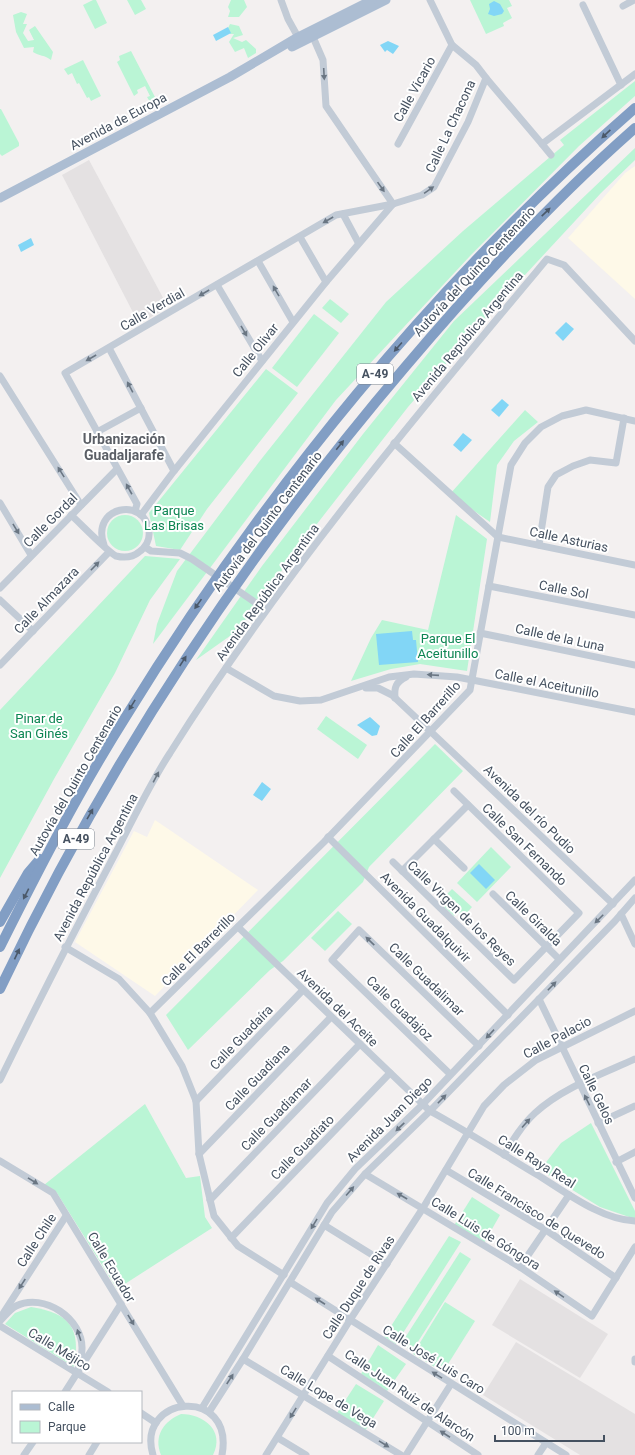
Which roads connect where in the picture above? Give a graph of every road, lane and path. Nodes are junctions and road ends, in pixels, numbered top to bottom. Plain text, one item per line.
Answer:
1 (281, 0) edge
2 (372, 0) edge
3 (379, 0) edge
4 (386, 0) edge
5 (430, 0) edge
6 (634, 0) edge
7 (583, 5) dead end
8 (623, 6) dead end
9 (362, 12) junction
10 (329, 21) junction
11 (298, 37) junction
12 (313, 37) junction
13 (452, 45) junction
14 (249, 67) junction
15 (635, 74) edge
16 (486, 78) junction
17 (621, 85) junction
18 (635, 108) edge
19 (635, 128) edge
20 (635, 135) edge
21 (622, 140) junction
22 (398, 144) dead end
23 (542, 144) junction
24 (552, 155) dead end
25 (0, 198) edge
26 (393, 204) junction
27 (343, 214) junction
28 (300, 237) junction
29 (358, 242) junction
30 (258, 261) junction
31 (326, 282) junction
32 (218, 285) junction
33 (293, 322) junction
34 (635, 341) edge
35 (109, 348) junction
36 (262, 361) junction
37 (0, 376) edge
38 (141, 408) junction
39 (624, 418) junction
40 (635, 420) edge
41 (97, 432) junction
42 (394, 443) junction
43 (117, 468) junction
44 (174, 471) junction
45 (0, 503) edge
46 (81, 505) junction
47 (138, 513) junction
48 (72, 515) junction
49 (498, 537) junction
50 (104, 545) junction
51 (539, 545) junction
52 (145, 547) junction
53 (109, 552) junction
54 (31, 555) junction
55 (635, 565) edge
56 (489, 586) junction
57 (0, 588) edge
58 (0, 600) edge
59 (266, 610) junction
60 (635, 615) edge
61 (33, 631) junction
62 (480, 633) junction
63 (0, 665) edge
64 (635, 666) edge
65 (226, 668) junction
66 (414, 674) junction
67 (472, 680) junction
68 (360, 688) junction
69 (395, 698) junction
70 (635, 712) edge
71 (431, 732) junction
72 (454, 791) dead end
73 (468, 805) junction
74 (328, 837) junction
75 (434, 839) junction
76 (51, 847) junction
77 (393, 862) dead end
78 (464, 868) dead end
79 (402, 871) junction
80 (635, 880) edge
81 (492, 894) dead end
82 (635, 898) edge
83 (613, 904) junction
84 (621, 914) junction
85 (0, 922) edge
86 (238, 927) junction
87 (635, 944) edge
88 (0, 946) edge
89 (546, 947) junction
90 (65, 948) junction
91 (559, 959) junction
92 (332, 960) joint
93 (0, 989) edge
94 (303, 990) junction
95 (539, 999) junction
96 (635, 1012) edge
97 (150, 1013) junction
98 (508, 1015) junction
99 (331, 1017) junction
100 (360, 1044) junction
101 (479, 1046) junction
102 (562, 1047) junction
103 (635, 1059) edge
104 (390, 1073) junction
105 (450, 1074) junction
106 (0, 1080) edge
107 (579, 1085) junction
108 (196, 1101) junction
109 (422, 1104) junction
110 (635, 1106) edge
111 (430, 1111) junction
112 (598, 1123) junction
113 (468, 1132) junction
114 (635, 1152) edge
115 (199, 1154) junction
116 (504, 1155) junction
117 (0, 1161) edge
118 (616, 1162) junction
119 (446, 1170) junction
120 (364, 1174) junction
121 (569, 1195) junction
122 (635, 1198) edge
123 (210, 1200) junction
124 (423, 1208) junction
125 (66, 1216) junction
126 (635, 1221) edge
127 (324, 1225) junction
128 (546, 1230) junction
129 (231, 1238) junction
130 (635, 1247) edge
131 (387, 1264) junction
132 (520, 1267) junction
133 (284, 1275) junction
134 (616, 1278) junction
135 (290, 1282) junction
136 (121, 1304) junction
137 (0, 1319) edge
138 (350, 1320) junction
139 (0, 1326) edge
140 (328, 1356) junction
141 (244, 1359) junction
142 (78, 1373) junction
143 (451, 1384) junction
144 (66, 1391) edge
145 (106, 1391) edge
146 (304, 1395) junction
147 (182, 1406) junction
148 (202, 1408) junction
149 (209, 1412) junction
150 (142, 1414) edge
151 (427, 1422) junction
152 (156, 1423) junction
153 (278, 1438) junction
154 (32, 1443) edge
155 (96, 1443) edge
156 (546, 1443) junction
157 (24, 1455) edge
158 (89, 1455) edge
159 (154, 1455) edge
160 (222, 1455) edge
161 (266, 1455) edge
162 (306, 1455) edge
163 (402, 1455) edge
164 (406, 1455) edge
165 (478, 1455) edge
166 (538, 1455) edge
167 (566, 1455) edge

1 - 11 street
2 - 10 main road, Avenida de Europa
3 - 9 main road
4 - 9 main road, Avenida de Europa
5 - 13 street
6 - 8 street
7 - 17 street
9 - 12 main road, Avenida de Europa
10 - 11 main road, Avenida de Europa
10 - 12 main road
11 - 14 main road, Avenida de Europa
12 - 14 main road, Avenida de Europa
12 -> 26 street
13 - 16 street
13 - 22 street, Calle Vicario
14 - 25 main road, Avenida de Europa
15 - 17 street
16 - 23 street
26 -> 16 street, Calle La Chacona
17 - 23 street
18 -> 76 highway, Autovía del Quinto Centenario / A-49
19 - 21 highway, Autovía del Quinto Centenario / A-49
20 - 21 highway
93 -> 21 highway, Autovía del Quinto Centenario / A-49
23 - 24 street
26 - 27 street, Calle Verdial
26 - 29 street, Calle Olivar
27 -> 28 street, Calle Verdial
27 - 29 street
28 - 30 street, Calle Verdial
28 - 31 street
29 - 31 street, Calle Olivar
30 - 32 street, Calle Verdial
33 -> 30 street
31 - 33 street, Calle Olivar
32 -> 35 street, Calle Verdial
32 -> 36 street
33 - 36 street, Calle Olivar
34 - 42 street, Avenida República Argentina
38 -> 35 street
35 -> 41 street, Calle Verdial
36 - 44 street, Calle Olivar
46 -> 37 street
38 - 41 street
38 - 44 street
39 - 40 street, Calle El Barrerillo
39 - 49 street, Calle El Barrerillo
39 - 51 street
41 - 43 street, Calle Verdial
42 - 49 street
42 - 59 street, Avenida República Argentina
43 - 46 street, Calle Gordal
47 -> 43 street, Calle Verdial
44 - 47 street, Calle Olivar
45 -> 54 street
46 - 48 street, Calle Gordal
47 - 50 street
47 - 52 street
48 - 50 street
48 - 54 street, Calle Gordal
49 - 51 street, Calle Asturias
49 - 56 street, Calle El Barrerillo
50 - 53 street
51 - 55 street, Calle Asturias
52 - 53 street
52 - 59 street
61 -> 53 street, Calle Almazara
54 - 57 street, Calle Gordal
56 - 60 street, Calle Sol
56 - 62 street, Calle El Barrerillo
58 - 61 street
59 - 65 street, Avenida República Argentina
61 - 63 street, Calle Almazara
62 - 64 street, Calle de la Luna
62 - 67 street, Calle El Barrerillo
65 - 68 street, Calle el Aceitunillo
90 -> 65 street, Avenida República Argentina
67 -> 66 street, Calle el Aceitunillo
66 - 68 street, Calle el Aceitunillo
66 - 69 street
67 - 70 street, Calle el Aceitunillo
67 - 71 street, Calle El Barrerillo
68 - 69 street, Avenida del río Pudio
69 - 71 street, Avenida del río Pudio
71 - 74 street, Calle El Barrerillo
71 - 83 street, Avenida del río Pudio
72 - 73 street, Calle San Fernando
73 - 75 street
73 - 89 street, Calle San Fernando
74 - 86 street, Calle El Barrerillo
74 - 98 street, Avenida Guadalquivir
75 - 78 street
75 - 79 street
76 - 85 highway
76 -> 88 highway, Autovía del Quinto Centenario / A-49
77 - 79 street, Calle Virgen de los Reyes
79 - 89 street, Calle Virgen de los Reyes
80 - 83 street, Avenida Juan Diego
81 - 89 street, Calle Giralda
82 - 84 street, Avenida Juan Diego
83 -> 91 street, Avenida Juan Diego
84 - 87 street
95 -> 84 street, Avenida Juan Diego
86 - 94 street, Avenida del Aceite
86 - 97 street, Calle El Barrerillo
89 - 91 street, Calle Giralda
90 - 97 street
90 - 106 street, Avenida República Argentina
91 - 98 street, Avenida Juan Diego
101 -> 92 street, Calle Guadalimar
92 - 105 street, Calle Guadajoz
94 - 99 street, Avenida del Aceite
94 - 108 street, Calle Guadaíra
95 - 102 street, Calle Gelos
111 -> 95 street, Avenida Juan Diego
96 - 102 street, Calle Palacio
97 - 108 street
98 -> 101 street, Avenida Juan Diego
99 - 100 street, Avenida del Aceite
99 - 115 street, Calle Guadiana
100 - 104 street, Avenida del Aceite
100 - 123 street, Calle Guadiamar
101 - 105 street, Avenida Juan Diego
102 - 107 street, Calle Gelos
102 - 113 street, Calle Palacio
103 - 107 street
104 - 109 street, Avenida del Aceite
104 - 129 street, Calle Guadiato
105 - 109 street, Avenida Juan Diego
112 -> 107 street, Calle Gelos
116 -> 107 street
108 - 115 street
109 - 111 street, Avenida del Aceite
109 -> 133 street, Avenida Juan Diego
110 - 112 street
111 - 113 street, Calle Raya Real
111 - 120 street, Avenida Juan Diego
112 - 118 street, Calle Gelos
113 - 116 street, Calle Raya Real
113 - 119 street, Calle Duque de Rivas
114 - 118 street
115 - 123 street
116 - 121 street, Calle Raya Real
117 -> 125 street, Calle Ecuador
118 - 122 street, Calle Gelos
119 - 124 street, Calle Duque de Rivas
119 - 128 street, Calle Francisco de Quevedo
124 -> 120 street, Calle Luis de Góngora
127 -> 120 street, Avenida Juan Diego
121 - 126 street, Calle Raya Real
121 - 128 street
123 - 129 street
124 - 131 street, Calle Duque de Rivas
124 - 132 street, Calle Luis de Góngora
125 - 136 street, Calle Ecuador
125 -> 137 street, Calle Chile
127 - 131 street
127 - 135 street, Avenida Juan Diego
128 - 132 street
128 - 134 street, Calle Francisco de Quevedo
129 - 133 street
130 - 134 street
131 - 138 street, Calle Duque de Rivas
134 -> 132 street, Calle Luis de Góngora
133 - 148 street, Avenida Juan Diego
138 -> 135 street, Calle José Luis Caro
135 - 141 street, Avenida Juan Diego
136 - 142 street
136 -> 147 street, Calle Ecuador
142 -> 137 street
138 - 140 street, Calle Duque de Rivas
143 -> 138 street, Calle José Luis Caro
139 - 142 street, Calle Méjico
140 - 146 street, Calle Duque de Rivas
140 - 151 street, Calle Juan Ruiz de Alarcón
141 - 146 street, Calle Lope de Vega
149 -> 141 street, Avenida Juan Diego
142 - 144 street
142 - 145 street, Calle Méjico
143 - 151 street
143 - 156 street, Calle José Luis Caro
146 -> 153 street, Calle Duque de Rivas
146 -> 163 street, Calle Lope de Vega
147 - 148 street
147 - 152 street
148 - 149 street
149 - 160 street
150 - 152 street
151 - 164 street
165 -> 151 street, Calle Juan Ruiz de Alarcón
152 - 159 street
153 - 161 street, Calle Duque de Rivas
153 - 162 street
154 - 157 street
155 - 158 street
156 - 166 street
156 - 167 street, Calle José Luis Caro

